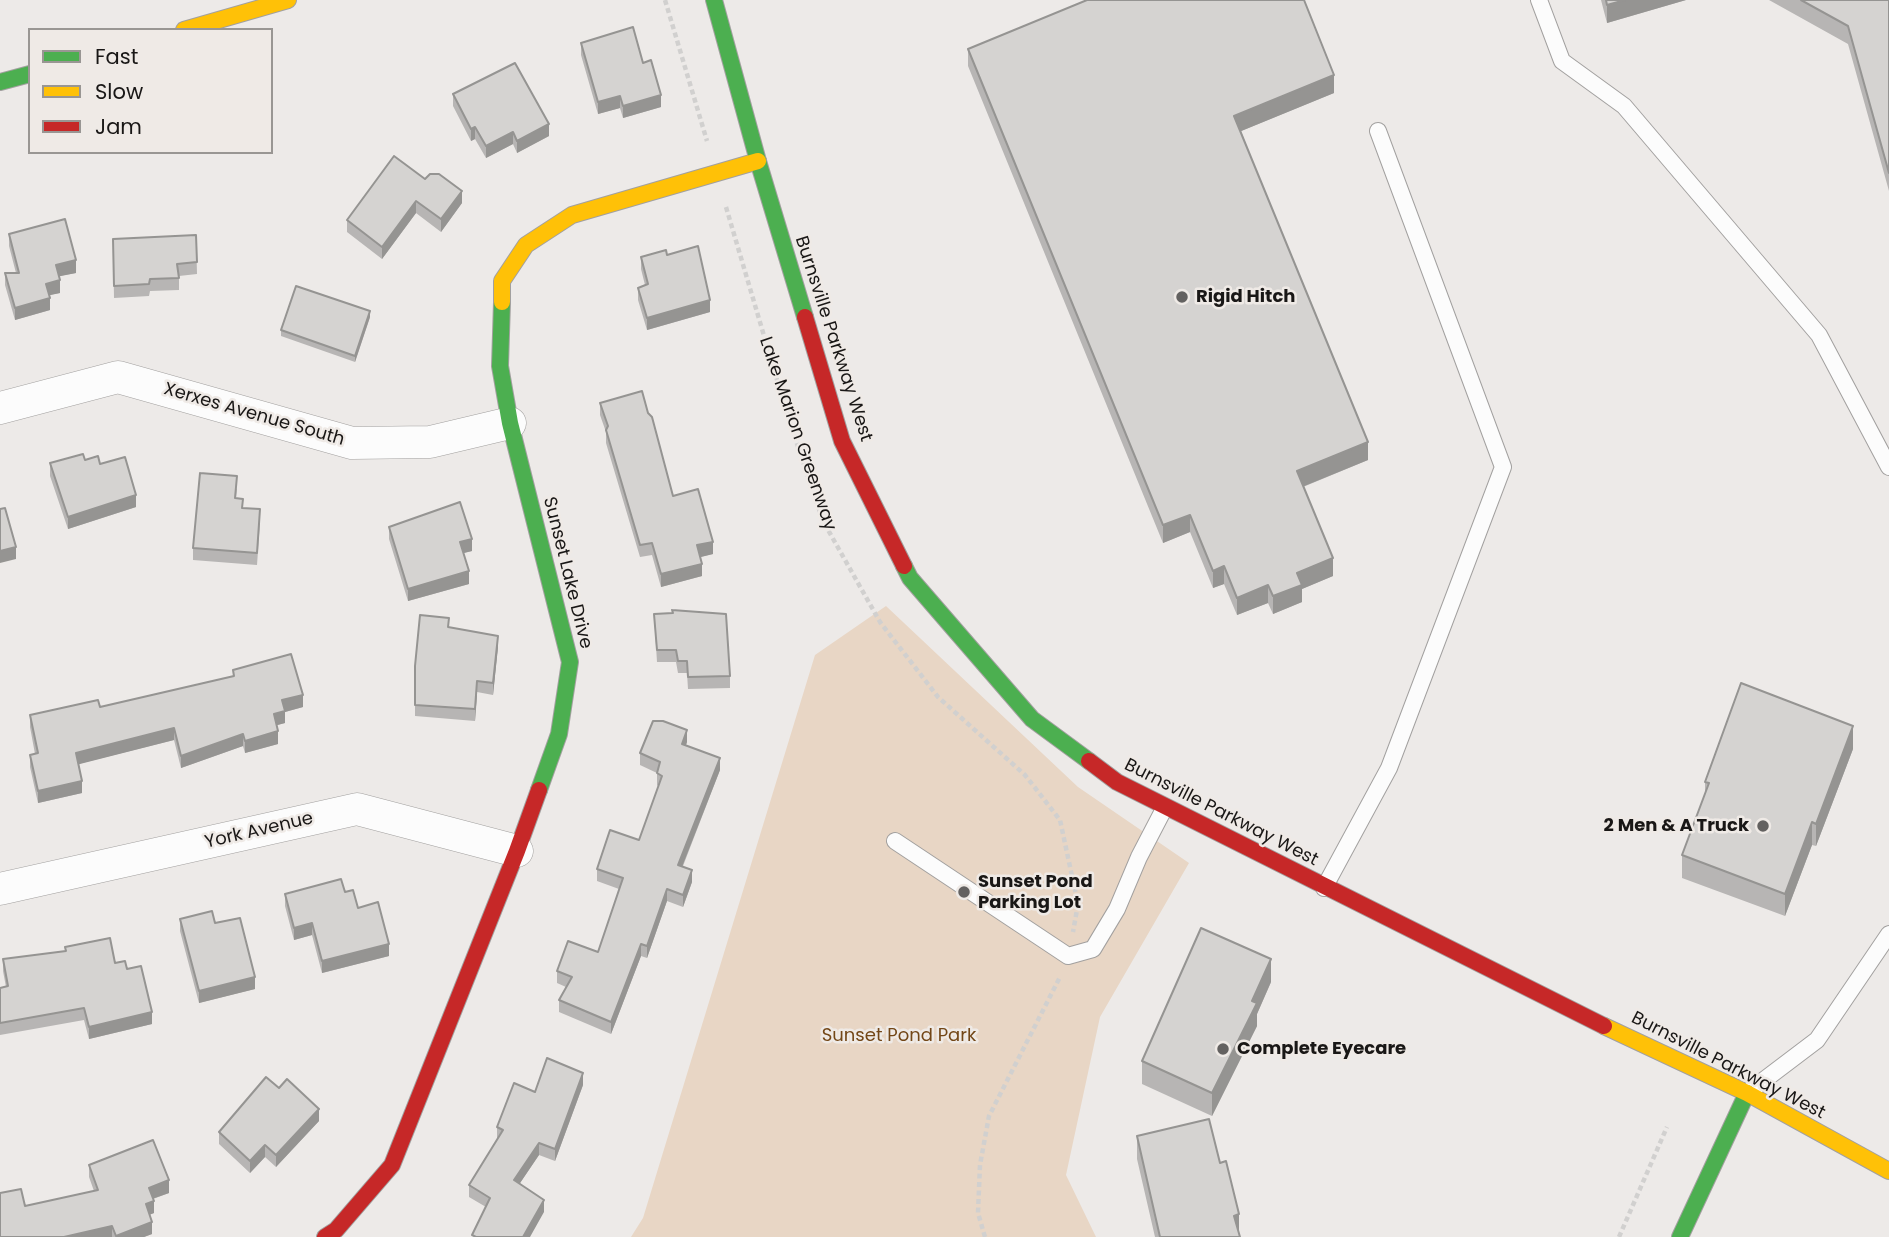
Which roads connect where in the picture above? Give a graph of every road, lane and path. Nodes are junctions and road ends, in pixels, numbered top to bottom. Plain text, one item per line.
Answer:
1 (288, 0) edge
2 (665, 0) edge
3 (714, 0) edge
4 (1539, 0) edge
5 (191, 28) edge
6 (28, 75) edge
7 (0, 82) edge
8 (1378, 131) dead end
9 (758, 161) junction
10 (716, 173) junction
11 (0, 408) edge
12 (510, 423) junction
13 (1889, 467) edge
14 (1165, 807) junction
15 (895, 841) dead end
16 (517, 851) junction
17 (1324, 888) junction
18 (0, 889) edge
19 (1889, 934) edge
20 (1069, 956) junction
21 (1747, 1093) junction
22 (1667, 1127) dead end
23 (1889, 1171) edge
24 (325, 1237) edge
25 (985, 1237) edge
26 (1619, 1237) edge
27 (1680, 1237) edge

1 - 5 street
2 - 10 path, Lake Marion Greenway
3 - 9 street, Burnsville Parkway West
4 - 13 lane
6 - 7 street
8 - 17 lane
9 - 10 street, Sunset Lake Drive
9 - 14 street, Burnsville Parkway West
10 - 12 street, Sunset Lake Drive
10 - 20 path, Lake Marion Greenway
11 - 12 street, Xerxes Avenue South
12 - 16 street, Sunset Lake Drive
14 - 17 street, Burnsville Parkway West
14 - 20 lane
15 - 20 lane
16 - 18 street, York Avenue
16 - 24 street, Sunset Lake Drive
17 - 21 street, Burnsville Parkway West
19 - 21 lane
20 - 25 path, Lake Marion Greenway
21 - 23 street, Burnsville Parkway West
21 - 27 street
22 - 26 path

